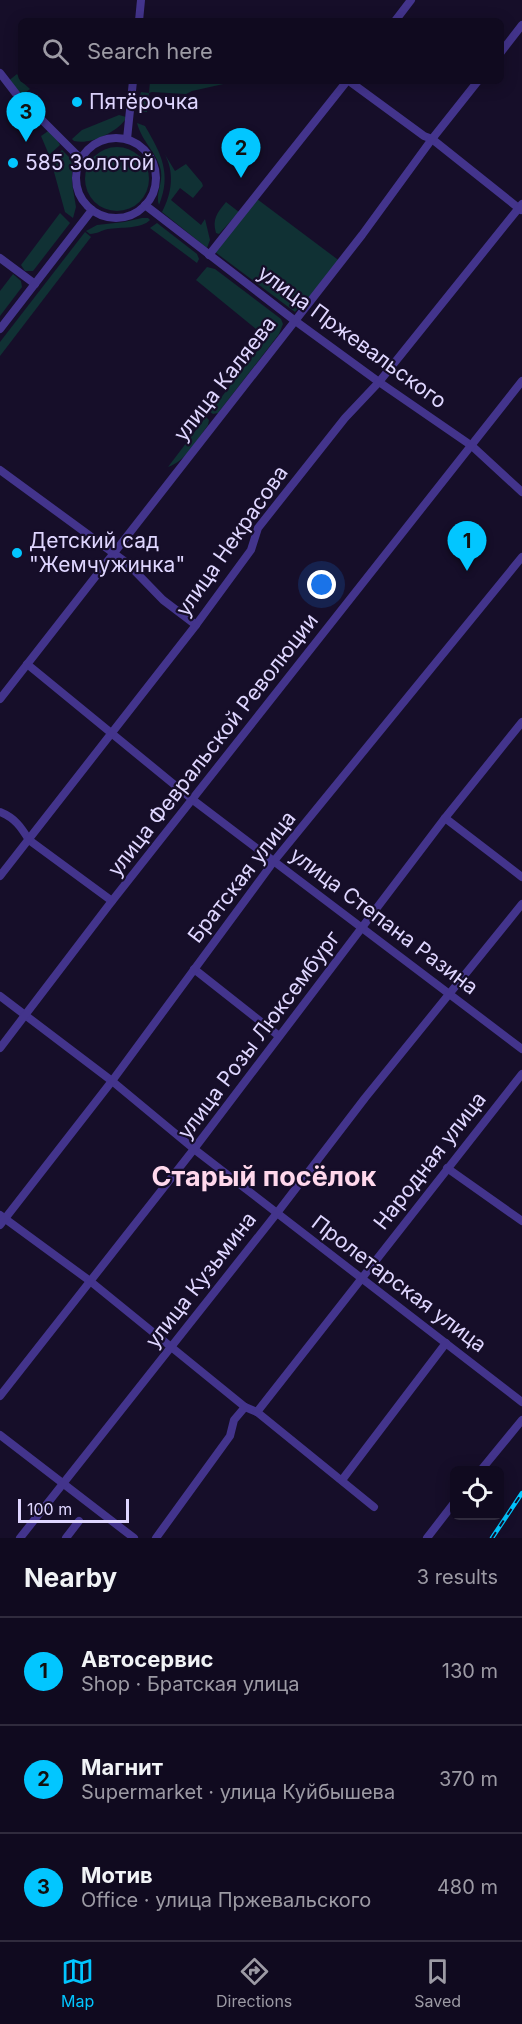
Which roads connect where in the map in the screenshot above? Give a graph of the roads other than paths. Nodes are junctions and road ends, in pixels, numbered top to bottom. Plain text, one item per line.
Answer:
1 (141, 0) edge
2 (411, 0) edge
3 (139, 18) edge
4 (397, 18) edge
5 (522, 25) edge
6 (504, 47) edge
7 (0, 74) edge
8 (133, 84) edge
9 (346, 84) edge
10 (352, 84) edge
11 (476, 84) edge
12 (127, 139) junction
13 (432, 139) junction
14 (80, 158) junction
15 (145, 205) junction
16 (521, 207) edge
17 (92, 210) junction
18 (209, 255) junction
19 (0, 258) edge
20 (38, 281) junction
21 (294, 320) junction
22 (0, 329) edge
23 (522, 381) edge
24 (379, 382) junction
25 (472, 446) junction
26 (0, 470) edge
27 (522, 492) edge
28 (113, 553) junction
29 (522, 557) edge
30 (196, 625) junction
31 (27, 664) junction
32 (0, 699) edge
33 (522, 722) edge
34 (111, 734) junction
35 (193, 800) junction
36 (0, 812) edge
37 (445, 818) junction
38 (28, 840) junction
39 (274, 861) junction
40 (0, 876) edge
41 (522, 877) edge
42 (112, 901) junction
43 (522, 904) edge
44 (363, 929) junction
45 (194, 969) junction
46 (449, 993) junction
47 (0, 996) edge
48 (25, 1016) junction
49 (279, 1036) junction
50 (0, 1048) edge
51 (522, 1049) edge
52 (522, 1074) edge
53 (112, 1081) junction
54 (194, 1149) junction
55 (447, 1168) junction
56 (277, 1213) junction
57 (2, 1219) edge
58 (522, 1221) edge
59 (361, 1279) junction
60 (90, 1281) junction
61 (446, 1343) junction
62 (171, 1347) junction
63 (0, 1396) edge
64 (522, 1402) edge
65 (245, 1407) junction
66 (257, 1412) junction
67 (522, 1420) edge
68 (0, 1435) edge
69 (484, 1466) edge
70 (342, 1480) junction
71 (62, 1483) junction
72 (374, 1507) dead end
73 (450, 1508) edge
74 (79, 1521) dead end
75 (20, 1538) edge
76 (66, 1538) edge
77 (134, 1538) edge
78 (156, 1538) edge
79 (427, 1538) edge

1 - 3 street
2 - 4 street
5 - 6 street
7 - 14 street
8 - 12 street
9 - 18 street
10 - 13 street
11 - 13 street, улица Каляева
12 - 14 street
12 - 15 street
13 - 16 street
13 - 21 street, улица Каляева
14 - 17 street
15 - 17 street
15 - 18 street, улица Пржевальского
16 - 24 street, улица Некрасова
17 - 20 street
18 - 21 street, улица Пржевальского
19 - 20 street
20 - 22 street
21 - 24 street, улица Пржевальского
21 - 28 street, улица Каляева
23 - 25 street, улица Февральской Революции
24 - 25 street, улица Пржевальского
24 - 30 street, улица Некрасова
25 - 27 street, улица Пржевальского
25 - 35 street, улица Февральской Революции
26 - 28 street
28 - 30 street
28 - 31 street, улица Каляева
29 - 39 street, Братская улица
30 - 34 street, улица Некрасова
31 - 32 street, улица Каляева
31 - 34 street, улица Степана Разина
33 - 37 street, улица Розы Люксембург
34 - 35 street, улица Степана Разина
34 - 38 street, улица Некрасова
35 - 39 street, улица Степана Разина
35 - 42 street, улица Февральской Революции
36 - 38 street
37 - 41 street
37 - 44 street, улица Розы Люксембург
38 - 40 street, улица Некрасова
38 - 42 street
39 - 44 street, улица Степана Разина
39 - 45 street, Братская улица
42 - 48 street, улица Февральской Революции
43 - 46 street, улица Кузьмина
44 - 46 street, улица Степана Разина
44 - 49 street, улица Розы Люксембург
45 - 49 street
45 - 53 street, Братская улица
46 - 51 street, улица Степана Разина
46 - 56 street, улица Кузьмина
47 - 48 street, Пролетарская улица
48 - 50 street, улица Февральской Революции
48 - 53 street, Пролетарская улица
49 - 54 street, улица Розы Люксембург
52 - 55 street, Народная улица
53 - 54 street, Пролетарская улица
53 - 57 street, Братская улица
54 - 56 street, Пролетарская улица
54 - 60 street, улица Розы Люксембург
55 - 58 street
55 - 59 street, Народная улица
56 - 59 street, Пролетарская улица
56 - 62 street, улица Кузьмина
57 - 60 street
59 - 61 street, Пролетарская улица
59 - 66 street, Народная улица
60 - 62 street
60 - 63 street, улица Розы Люксембург
61 - 64 street, Пролетарская улица
61 - 70 street
62 - 65 street
62 - 71 street, улица Кузьмина
65 - 66 street
65 - 78 street
66 - 70 street
67 - 69 street
68 - 71 street
70 - 72 street
71 - 75 street, улица Кузьмина
71 - 77 street
73 - 79 street
74 - 76 street

